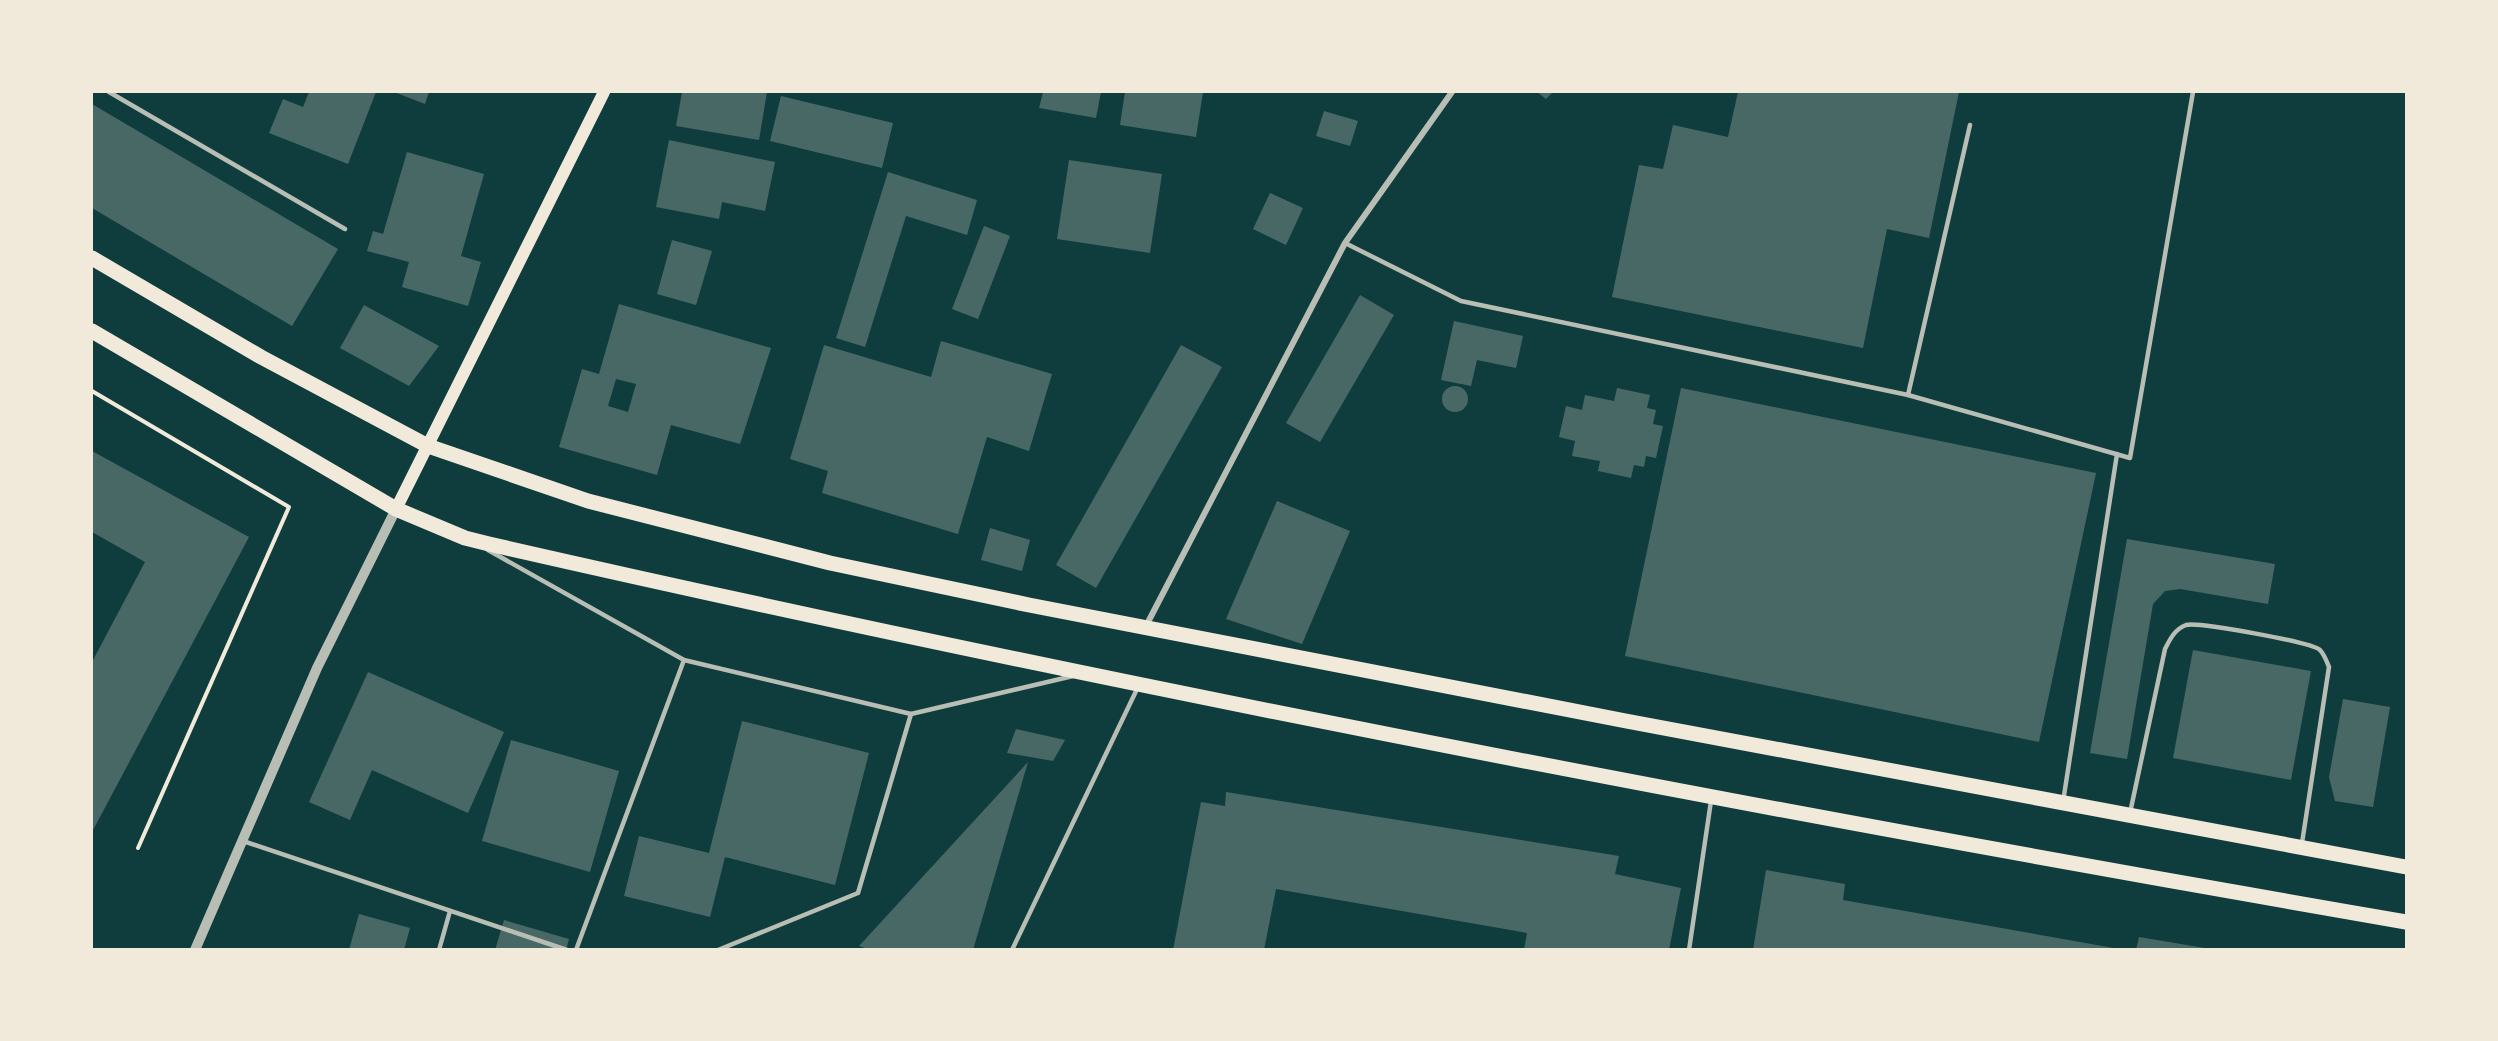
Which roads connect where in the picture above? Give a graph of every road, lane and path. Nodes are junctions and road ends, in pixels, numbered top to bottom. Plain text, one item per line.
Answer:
1 (109, 92) edge
2 (603, 92) edge
3 (1452, 92) edge
4 (2193, 92) edge
5 (1970, 124) dead end
6 (345, 229) dead end
7 (1345, 243) junction
8 (92, 258) edge
9 (92, 331) edge
10 (92, 391) edge
11 (1908, 394) junction
12 (428, 446) junction
13 (2117, 454) junction
14 (396, 509) junction
15 (465, 538) junction
16 (1145, 628) junction
17 (684, 660) junction
18 (1083, 674) junction
19 (1138, 686) junction
20 (911, 714) junction
21 (1711, 796) junction
22 (2063, 803) junction
23 (2130, 815) junction
24 (243, 841) junction
25 (2301, 846) junction
26 (138, 848) dead end
27 (2406, 867) edge
28 (450, 911) junction
29 (2406, 922) edge
30 (195, 950) edge
31 (439, 950) edge
32 (567, 950) edge
33 (576, 950) edge
34 (718, 950) edge
35 (1012, 950) edge
36 (1689, 950) edge

1 - 6 lane
2 - 12 main road
3 - 7 street
4 - 13 lane
5 - 11 lane
7 - 11 lane
7 - 16 street
8 - 12 main road
9 - 14 main road
10 - 26 path
11 - 13 lane
12 - 14 main road
12 - 16 main road
13 - 22 lane
14 - 15 main road
14 - 24 street
15 - 17 lane
15 - 18 main road
16 - 22 main road
17 - 20 lane
17 - 33 lane
18 - 19 main road
18 - 20 lane
19 - 21 main road
19 - 35 lane
20 - 34 lane
21 - 29 main road
21 - 36 lane
22 - 23 main road
23 - 25 main road
23 - 25 lane
24 - 28 lane
24 - 30 street
25 - 27 main road
28 - 31 lane
28 - 32 lane

